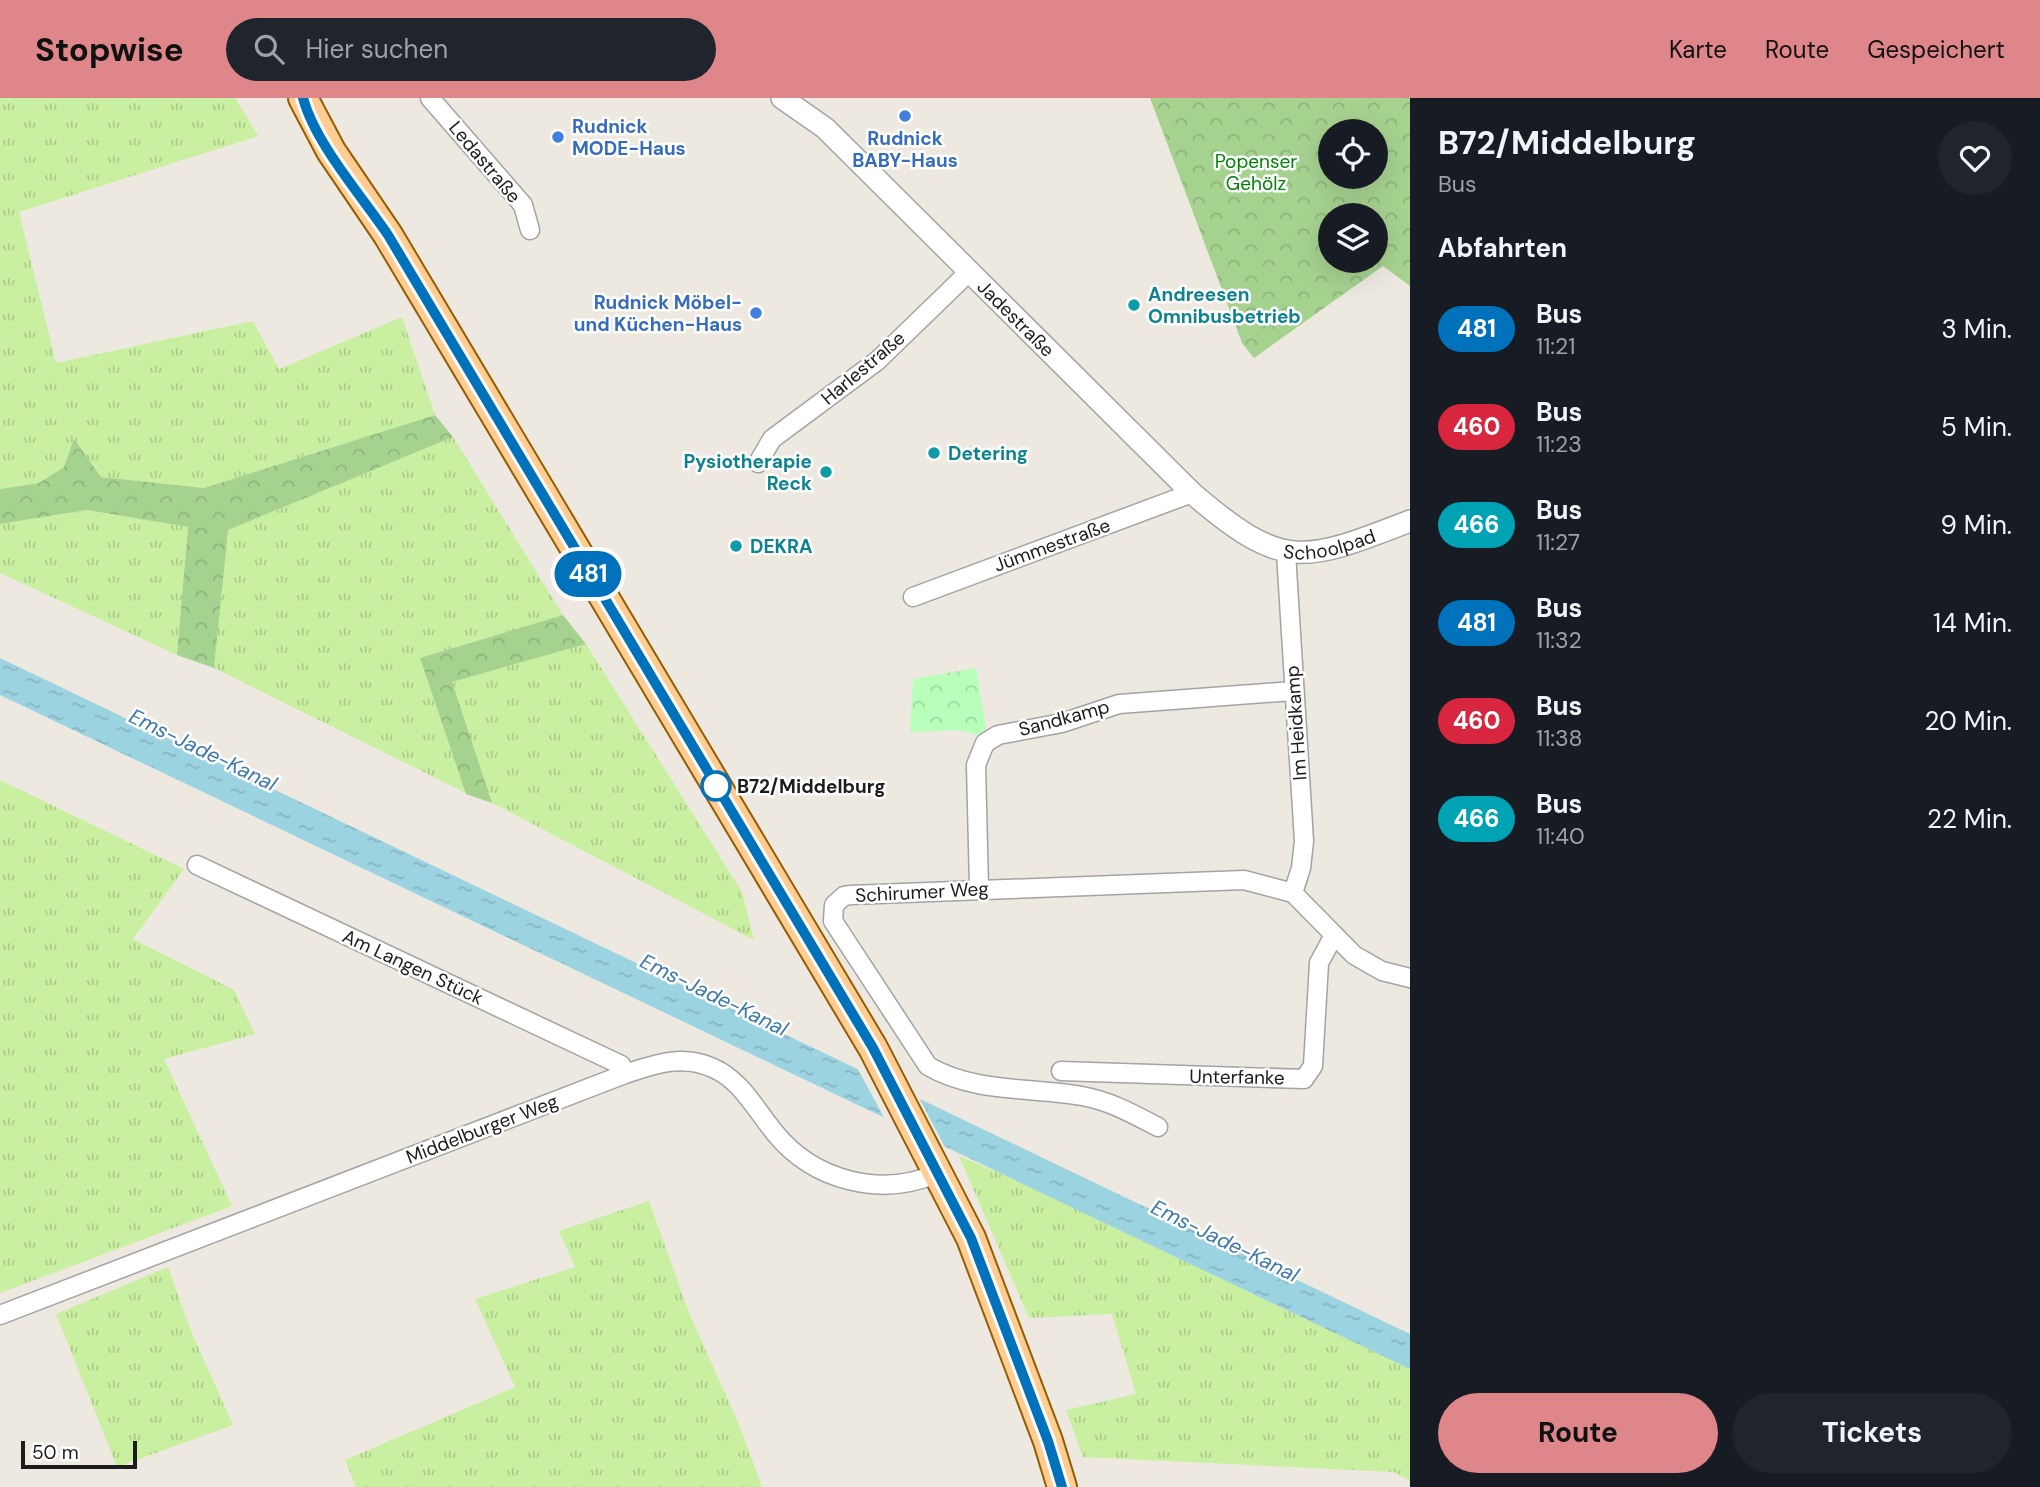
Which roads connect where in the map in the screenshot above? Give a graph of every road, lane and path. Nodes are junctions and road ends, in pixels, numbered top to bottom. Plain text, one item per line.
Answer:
1 (303, 98) edge
2 (312, 98) edge
3 (430, 98) edge
4 (782, 98) edge
5 (530, 230) dead end
6 (388, 235) junction
7 (970, 271) junction
8 (758, 463) dead end
9 (1192, 493) junction
10 (1410, 521) edge
11 (1250, 540) joint
12 (1286, 552) junction
13 (913, 597) dead end
14 (1293, 691) junction
15 (197, 865) dead end
16 (979, 888) junction
17 (1293, 893) junction
18 (1335, 935) junction
19 (1410, 978) edge
20 (1061, 1071) dead end
21 (625, 1074) junction
22 (1158, 1127) dead end
23 (937, 1169) junction
24 (0, 1315) edge
25 (1062, 1487) edge

1 - 6 main road
2 - 6 main road
3 - 5 street, Ledastraße
4 - 7 street, Jadestraße
6 - 23 main road
7 - 8 street, Harlestraße
7 - 9 street, Jadestraße
9 - 11 street, Jadestraße
9 - 13 street, Jümmestraße
10 - 12 street, Schoolpad
11 - 12 street, Schoolpad
12 - 14 street, Im Heidkamp
14 - 16 street, Sandkamp
14 - 17 street, Im Heidkamp
15 - 21 street, Am Langen Stück
16 - 17 street, Schirumer Weg
16 - 22 street, Schirumer Weg
17 - 18 street
18 - 19 street
18 - 20 street, Unterfanke
21 - 23 street, Middelburger Weg
21 - 24 street, Middelburger Weg
23 - 25 main road

